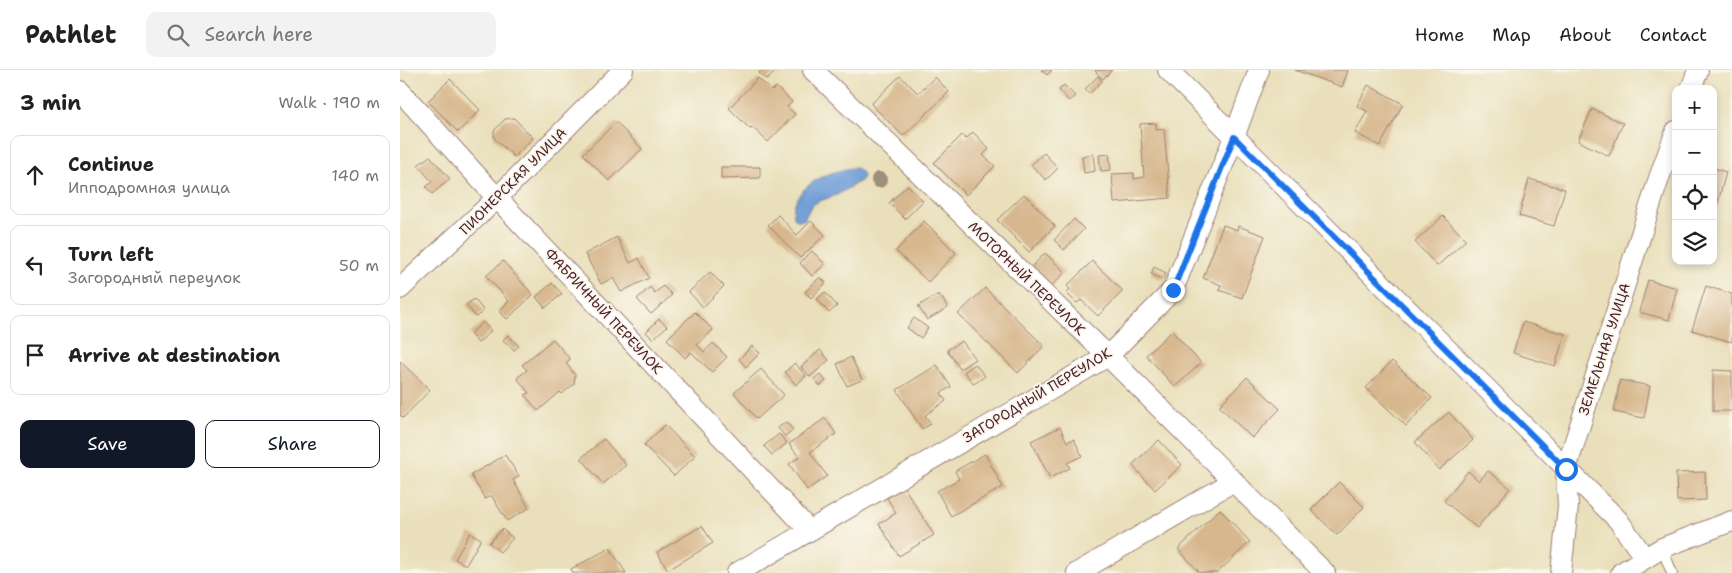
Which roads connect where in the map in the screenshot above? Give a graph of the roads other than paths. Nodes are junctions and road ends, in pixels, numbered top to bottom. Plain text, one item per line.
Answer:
1 (623, 70) edge
2 (813, 70) edge
3 (1168, 70) edge
4 (1259, 70) edge
5 (1698, 70) edge
6 (1692, 85) edge
7 (400, 91) edge
8 (1234, 137) junction
9 (1672, 142) edge
10 (497, 198) junction
11 (400, 289) edge
12 (1108, 356) junction
13 (1566, 469) junction
14 (1234, 481) junction
15 (1732, 521) edge
16 (809, 530) junction
17 (1662, 548) junction
18 (1644, 557) junction
19 (737, 573) edge
20 (1077, 573) edge
21 (1325, 573) edge
22 (1561, 573) edge
23 (1621, 573) edge
24 (1672, 573) edge

1 - 10 street, ПИОНЕРСКАЯ УЛИЦА
2 - 12 street, МОТОРНЫЙ ПЕРЕУЛОК
3 - 8 street
4 - 8 street, ЗАГОРОДНЫЙ ПЕРЕУЛОК
5 - 6 street
7 - 10 street, ФАБРИЧНЫЙ ПЕРЕУЛОК
8 - 12 street, ЗАГОРОДНЫЙ ПЕРЕУЛОК
8 - 13 street
9 - 13 street, ЗЕМЕЛЬНАЯ УЛИЦА
10 - 11 street, ПИОНЕРСКАЯ УЛИЦА
10 - 16 street, ФАБРИЧНЫЙ ПЕРЕУЛОК
12 - 14 street, МОТОРНЫЙ ПЕРЕУЛОК
12 - 16 street, ЗАГОРОДНЫЙ ПЕРЕУЛОК
13 - 18 street
13 - 22 street, ЗЕМЕЛЬНАЯ УЛИЦА
14 - 20 street
14 - 21 street, МОТОРНЫЙ ПЕРЕУЛОК
15 - 17 street
16 - 19 street, ЗАГОРОДНЫЙ ПЕРЕУЛОК
17 - 18 street
17 - 24 lane
18 - 23 street

